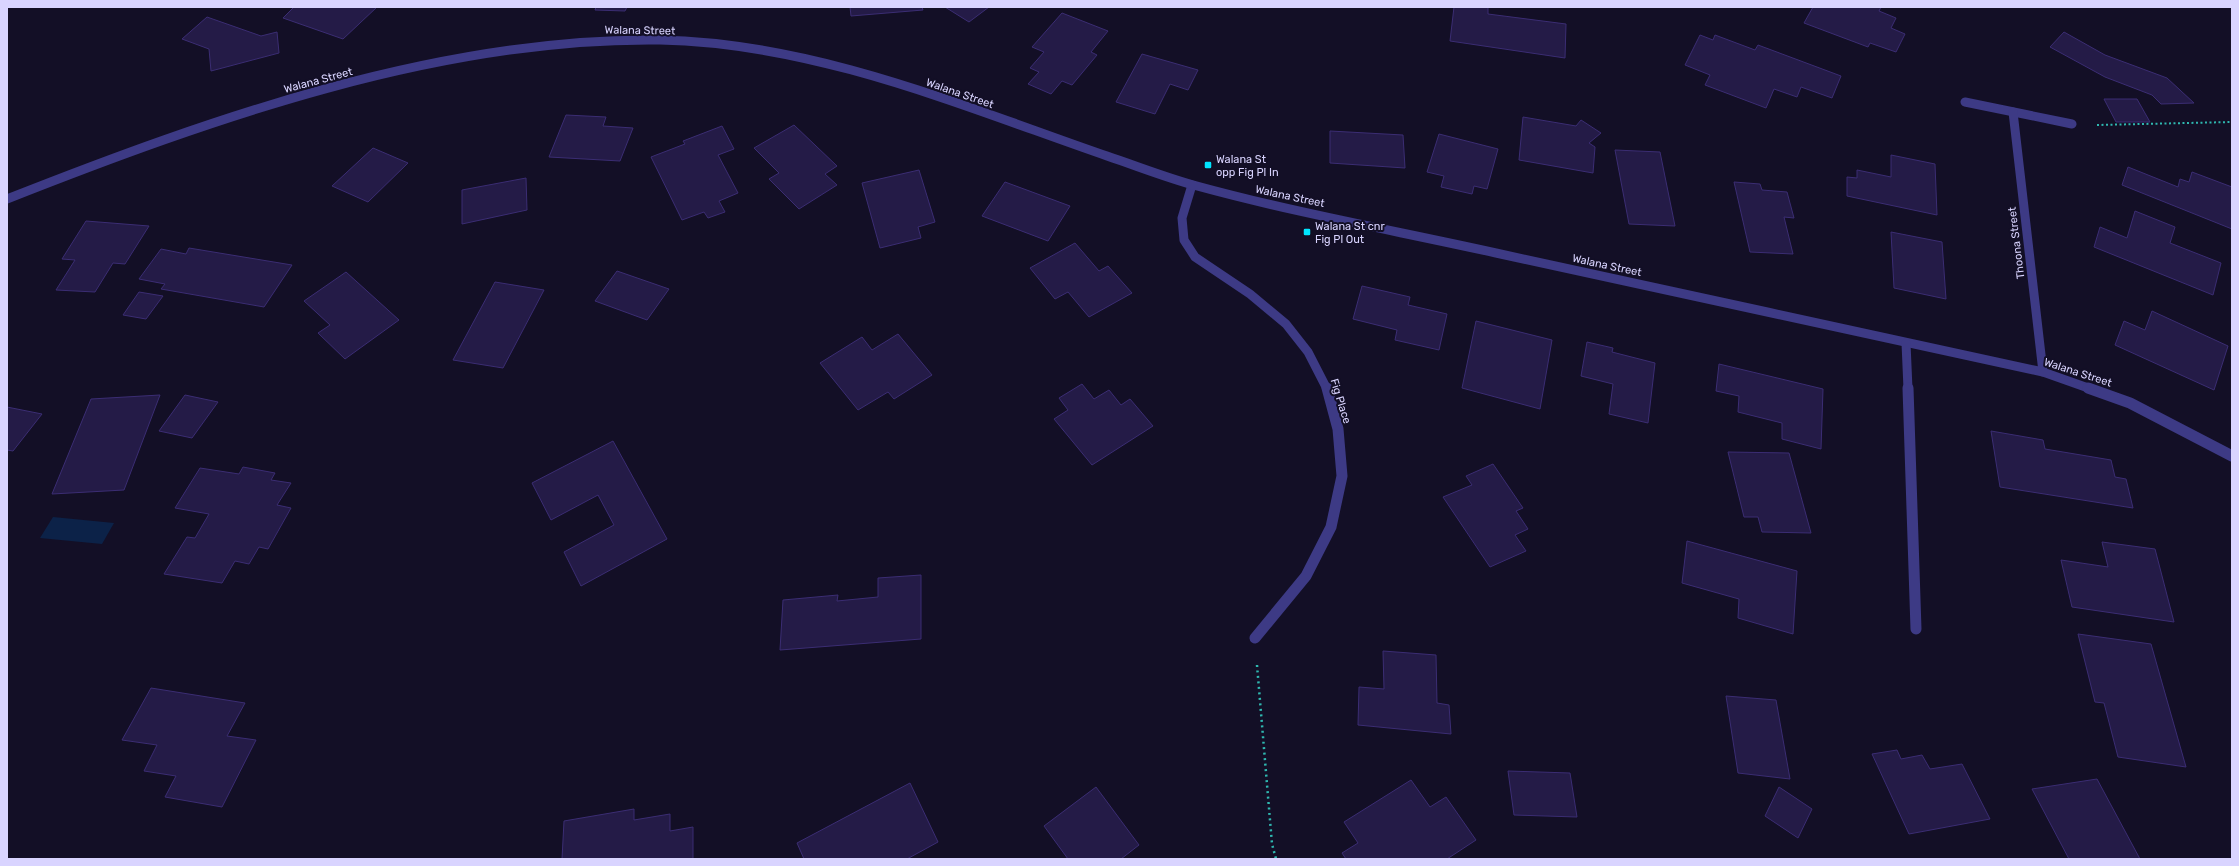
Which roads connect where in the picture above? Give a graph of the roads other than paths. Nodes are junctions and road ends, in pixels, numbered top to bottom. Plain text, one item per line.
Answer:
1 (1965, 102) dead end
2 (2013, 112) junction
3 (2072, 124) road end
4 (1192, 185) junction
5 (7, 199) edge
6 (1906, 342) junction
7 (2043, 372) junction
8 (2232, 456) edge
9 (1916, 629) dead end
10 (1255, 638) road end

1 - 2 street
2 - 3 street
2 - 7 street, Thoona Street
4 - 5 street, Walana Street
4 - 6 street, Walana Street
4 - 10 street, Fig Place
6 - 7 street, Walana Street
6 - 9 street
7 - 8 street, Walana Street

